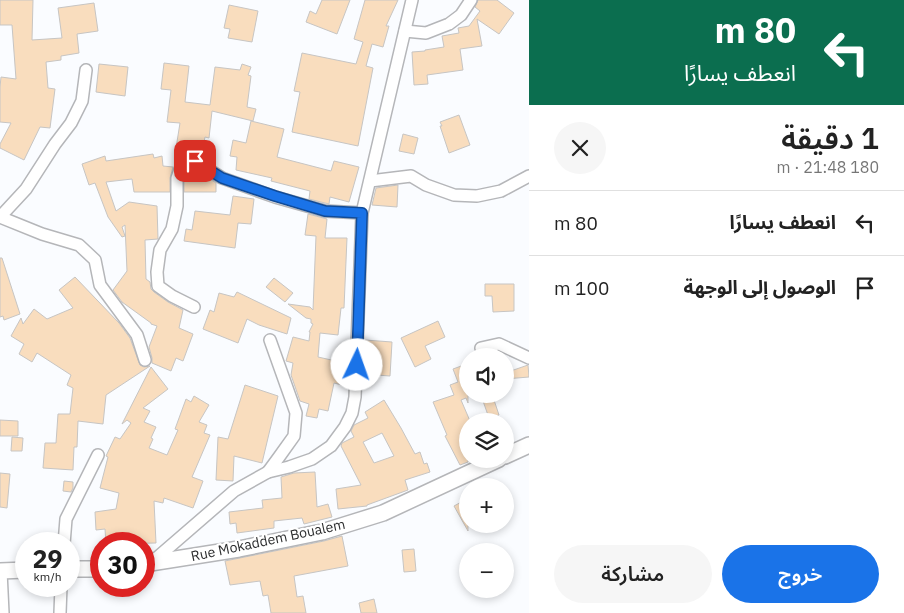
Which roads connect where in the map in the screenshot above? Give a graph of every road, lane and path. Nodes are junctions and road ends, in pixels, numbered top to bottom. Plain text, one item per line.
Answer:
1 (471, 0) edge
2 (409, 2) edge
3 (404, 31) junction
4 (86, 70) dead end
5 (529, 176) edge
6 (370, 181) junction
7 (362, 213) junction
8 (0, 216) edge
9 (194, 307) dead end
10 (270, 340) dead end
11 (481, 348) dead end
12 (508, 348) edge
13 (514, 351) edge
14 (529, 358) edge
15 (145, 360) dead end
16 (529, 445) edge
17 (514, 452) edge
18 (98, 455) dead end
19 (480, 468) edge
20 (268, 472) junction
21 (65, 532) edge
22 (155, 557) edge
23 (155, 562) edge
24 (15, 570) edge
25 (0, 571) edge
26 (61, 597) edge
27 (3, 613) edge
28 (60, 613) edge

1 - 3 street
2 - 3 street
3 - 6 street
4 - 8 street
5 - 6 street
6 - 7 street
7 - 9 street
7 - 20 street
8 - 15 street
10 - 20 street
11 - 12 street
13 - 14 street
16 - 17 street
18 - 21 street
19 - 23 street, Rue Mokaddem Boualem
20 - 22 street
24 - 25 street
25 - 27 street
26 - 28 street

